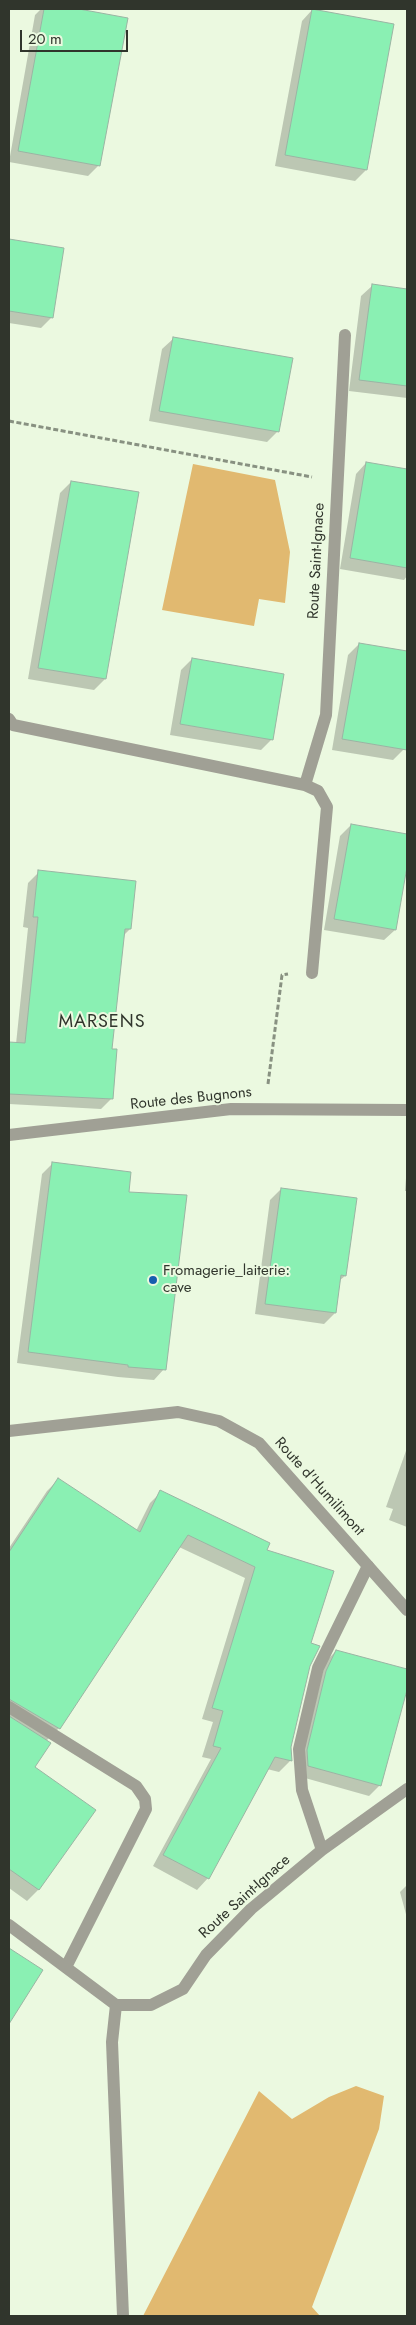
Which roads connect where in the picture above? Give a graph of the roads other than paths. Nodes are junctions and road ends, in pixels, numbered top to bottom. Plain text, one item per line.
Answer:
1 (345, 335) dead end
2 (9, 719) edge
3 (305, 784) junction
4 (312, 973) road end
5 (407, 1110) edge
6 (9, 1135) edge
7 (9, 1431) edge
8 (368, 1566) junction
9 (407, 1610) edge
10 (9, 1707) edge
11 (407, 1789) edge
12 (322, 1850) junction
13 (9, 1925) edge
14 (66, 1967) junction
15 (116, 2005) junction
16 (122, 2316) edge

1 - 3 street, Route Saint-Ignace
2 - 3 street
3 - 4 street
5 - 6 street, Route des Bugnons
7 - 8 street, Route d'Humilimont
8 - 9 street, Route d'Humilimont
8 - 12 street
10 - 14 street
11 - 12 street, Route Saint-Ignace
12 - 15 street, Route Saint-Ignace
13 - 14 street
14 - 15 street
15 - 16 street

